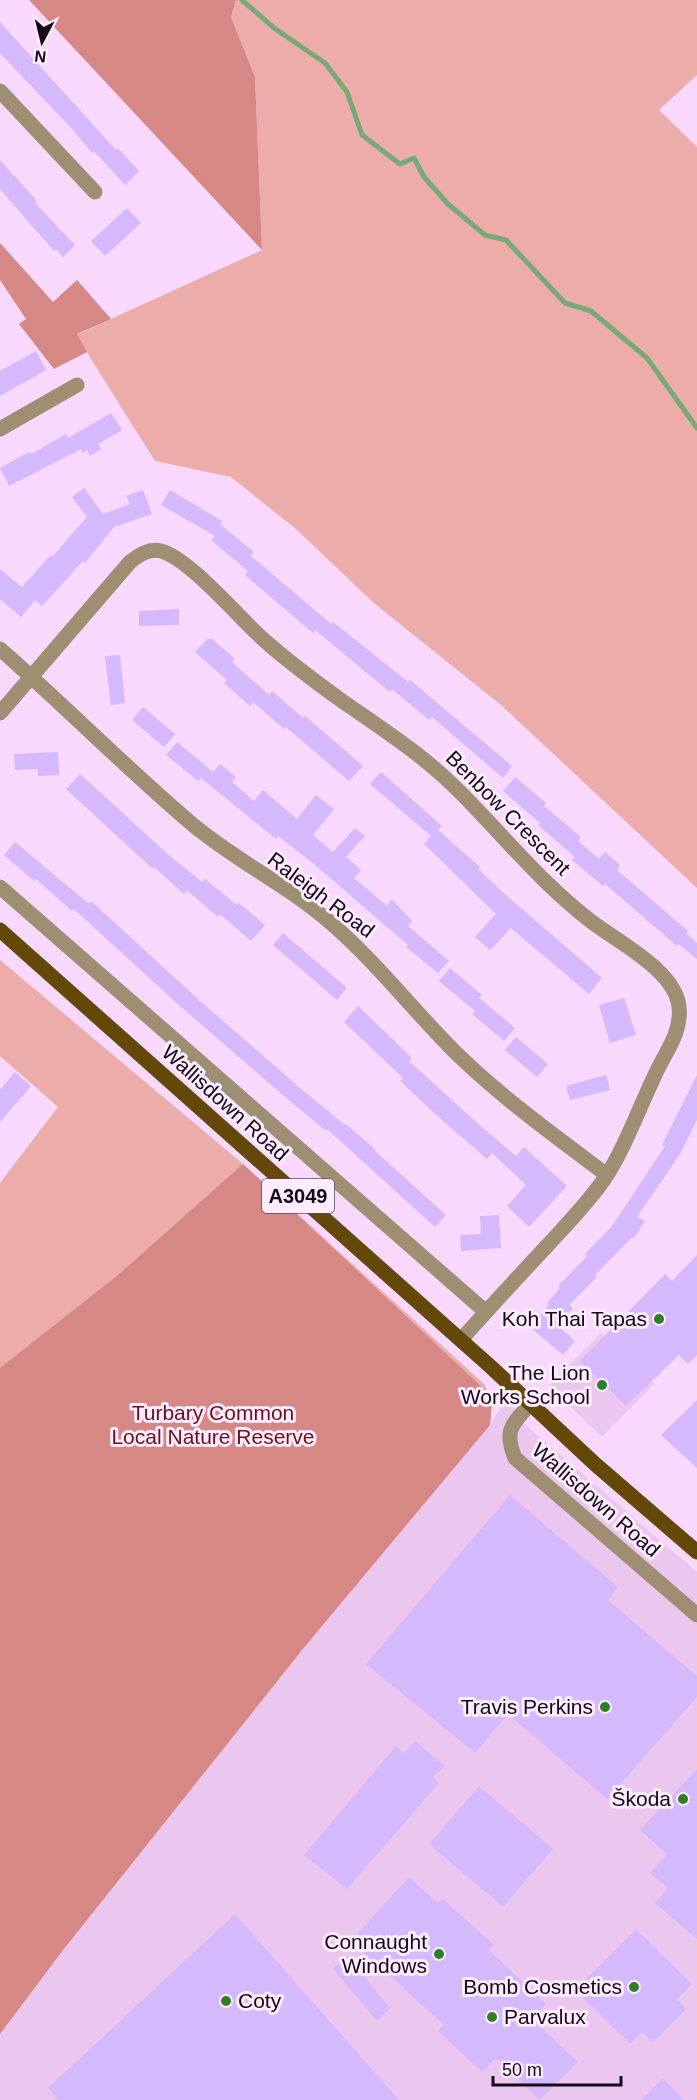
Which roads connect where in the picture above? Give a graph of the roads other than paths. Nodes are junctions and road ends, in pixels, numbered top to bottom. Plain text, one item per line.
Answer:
1 (0, 91) edge
2 (95, 192) dead end
3 (77, 385) dead end
4 (0, 429) edge
5 (0, 649) edge
6 (31, 676) junction
7 (0, 713) edge
8 (0, 887) edge
9 (0, 930) edge
10 (607, 1175) junction
11 (486, 1312) junction
12 (461, 1340) junction
13 (531, 1403) junction
14 (697, 1552) edge
15 (697, 1615) edge

1 - 2 street
3 - 4 street
5 - 6 street, Raleigh Road
6 - 7 street, Benbow Crescent
6 - 10 street, Raleigh Road
6 - 10 street, Benbow Crescent
8 - 11 street, Wallisdown Road
9 - 12 main road, Wallisdown Road / A3049
10 - 11 street, Benbow Crescent
11 - 12 street, Benbow Crescent
12 - 13 main road, Wallisdown Road / A3049
13 - 14 main road, Wallisdown Road / A3049
13 - 15 street, Wallisdown Road

